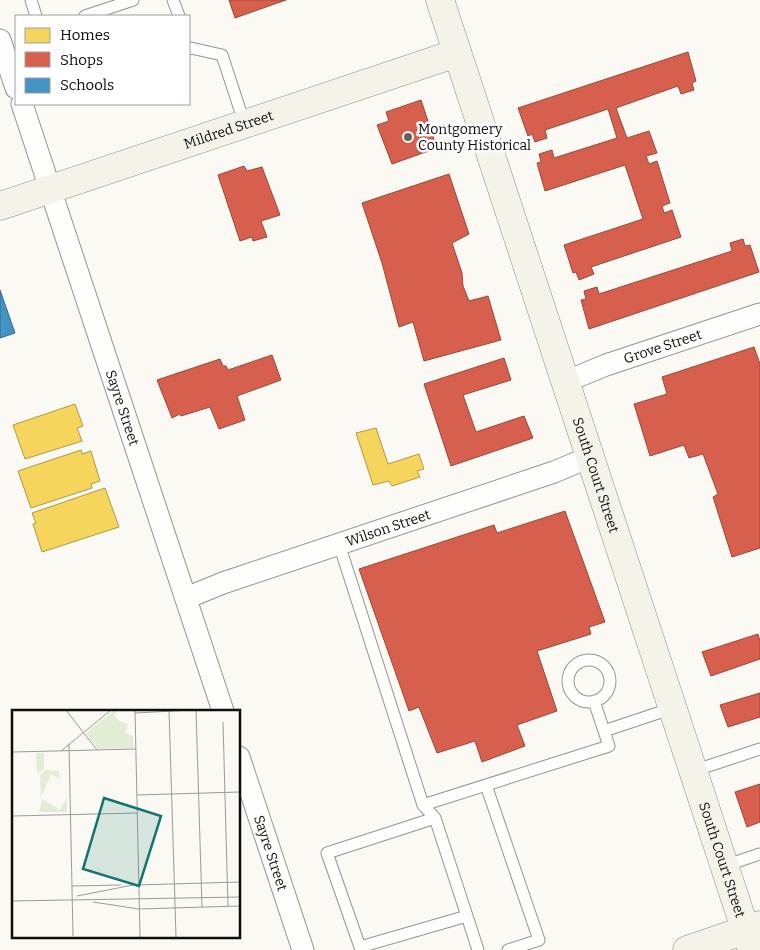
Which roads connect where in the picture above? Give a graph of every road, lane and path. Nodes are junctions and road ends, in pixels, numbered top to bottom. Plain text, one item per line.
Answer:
1 (31, 0) edge
2 (133, 0) edge
3 (173, 0) edge
4 (440, 0) edge
5 (36, 15) edge
6 (88, 15) edge
7 (179, 15) edge
8 (0, 40) edge
9 (190, 46) edge
10 (457, 53) junction
11 (15, 85) edge
12 (22, 105) edge
13 (245, 125) junction
14 (51, 189) junction
15 (0, 206) edge
16 (760, 314) edge
17 (565, 382) junction
18 (590, 457) junction
19 (339, 544) junction
20 (186, 598) junction
21 (594, 701) dead end
22 (673, 708) junction
23 (224, 710) edge
24 (604, 731) junction
25 (760, 749) edge
26 (240, 760) edge
27 (693, 771) junction
28 (486, 785) junction
29 (423, 805) junction
30 (435, 818) junction
31 (760, 854) edge
32 (724, 866) junction
33 (467, 916) junction
34 (752, 935) edge
35 (303, 950) edge
36 (478, 950) edge
37 (508, 950) edge
38 (687, 950) edge

1 - 5 lane
2 - 6 lane
3 - 7 lane
4 - 10 main road, South Court Street
8 - 11 street
9 - 13 lane
10 - 13 main road, Mildred Street
10 - 17 main road, South Court Street
12 - 14 street, Sayre Street
13 - 14 main road, Mildred Street
14 - 15 main road, Mildred Street
14 - 20 street, Sayre Street
16 - 17 street, Grove Street
17 - 18 main road, South Court Street
18 - 19 street, Wilson Street
18 - 22 main road, South Court Street
19 - 20 street, Wilson Street
19 - 29 lane
20 - 23 street, Sayre Street
21 - 24 lane
22 - 24 lane
22 - 27 main road, South Court Street
24 - 28 lane
25 - 27 lane
26 - 35 street, Sayre Street
27 - 32 main road, South Court Street
28 - 29 lane
28 - 37 lane
29 - 30 lane
30 - 33 lane
30 - 33 lane
31 - 32 lane
32 - 34 main road, South Court Street
33 - 36 lane
34 - 38 main road

